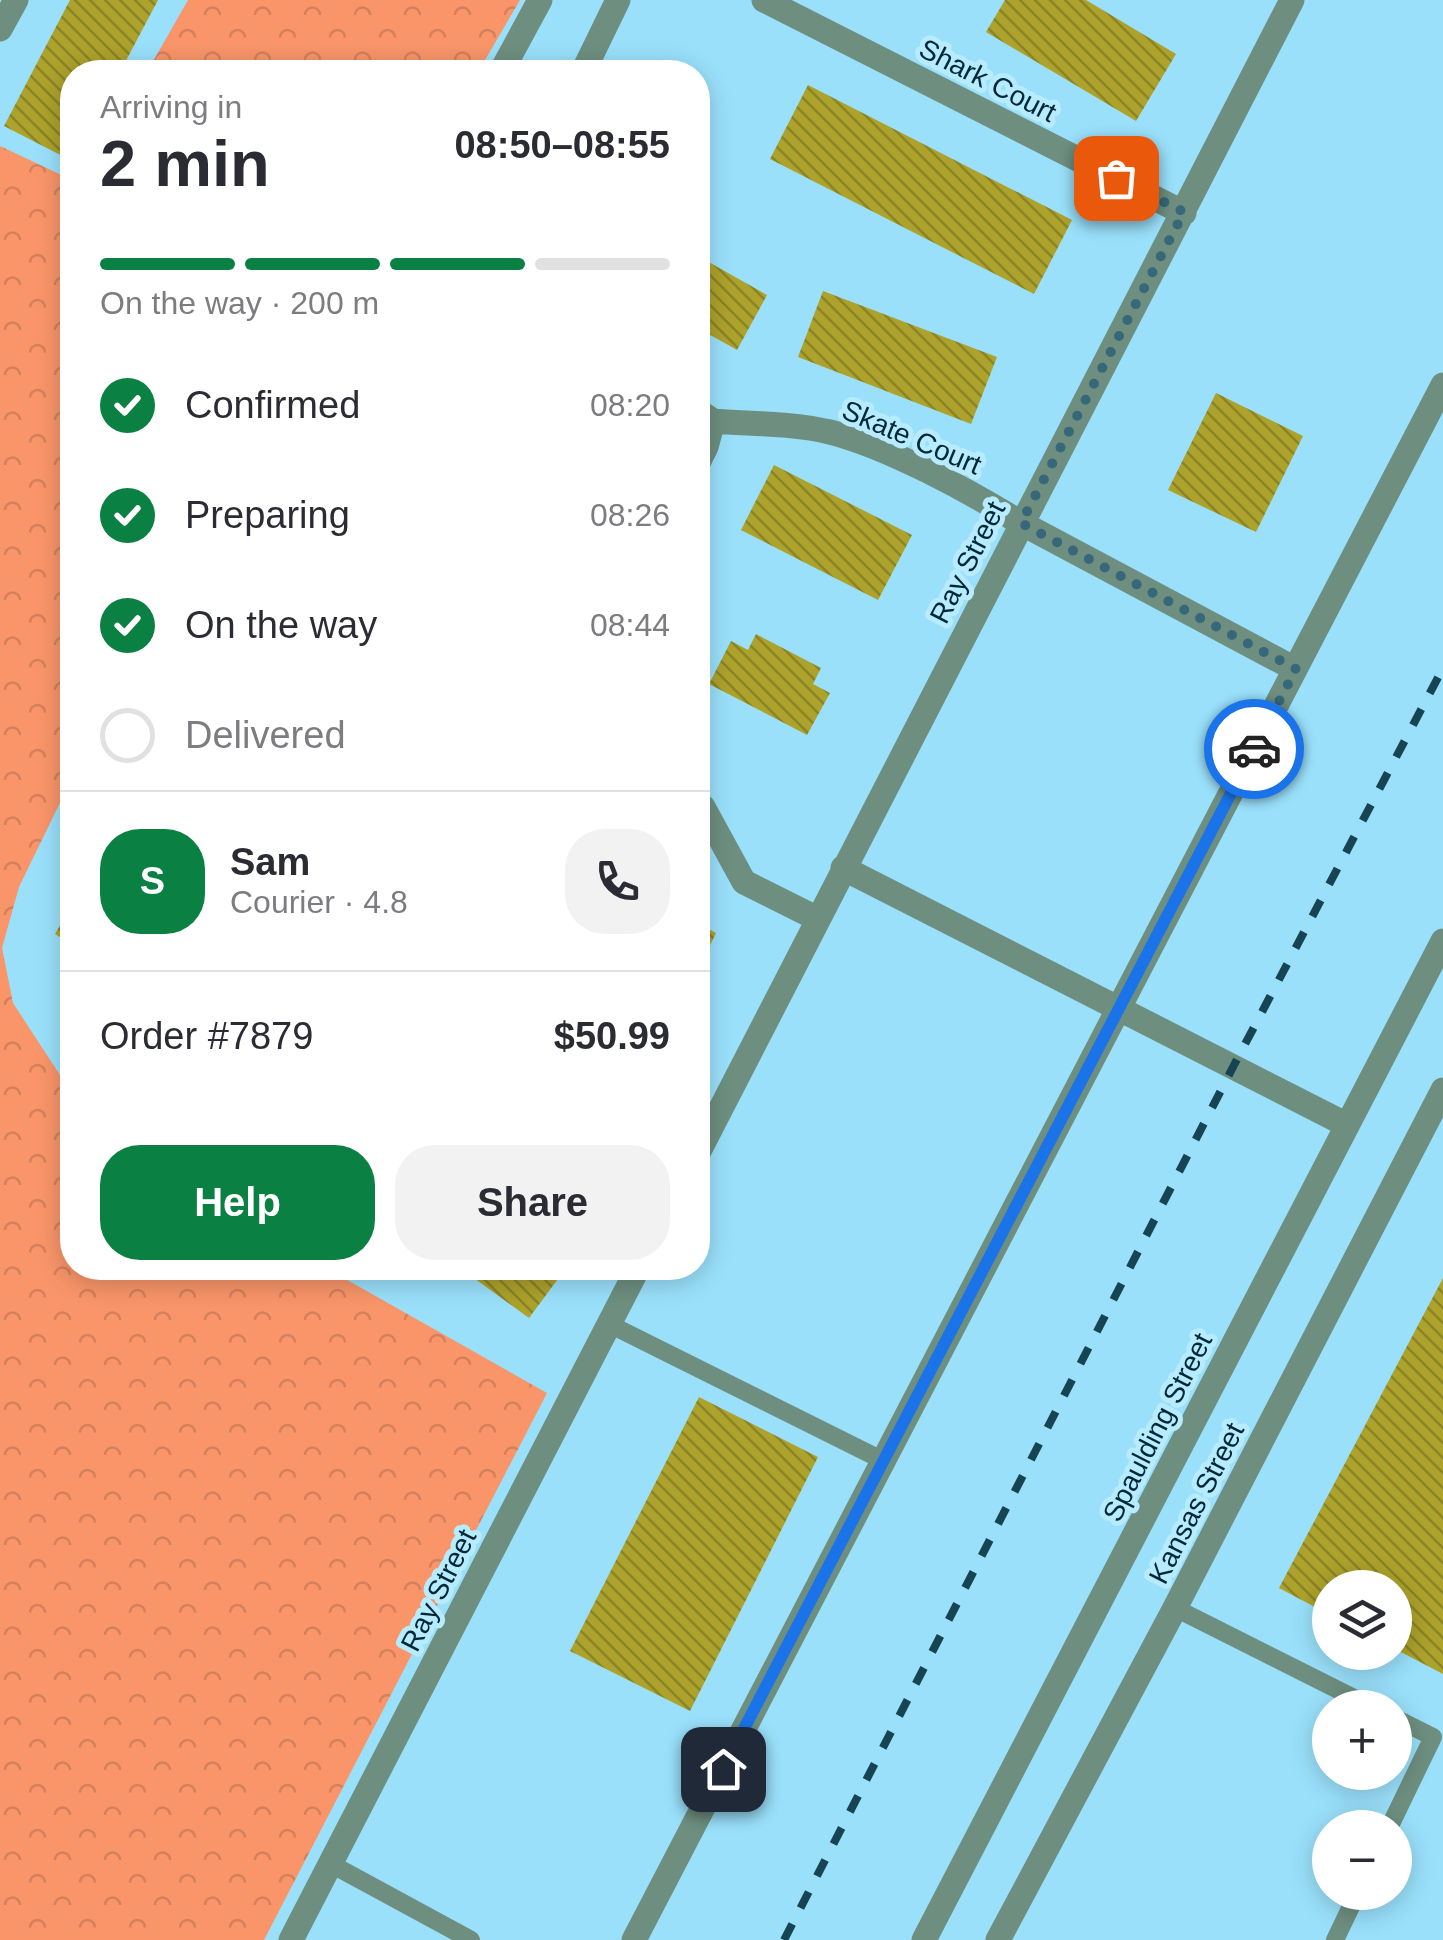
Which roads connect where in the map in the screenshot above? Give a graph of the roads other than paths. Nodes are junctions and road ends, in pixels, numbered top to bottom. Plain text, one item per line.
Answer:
1 (16, 0) edge
2 (540, 0) edge
3 (618, 0) edge
4 (764, 0) edge
5 (1292, 0) edge
6 (0, 29) edge
7 (508, 60) edge
8 (589, 60) edge
9 (1184, 212) junction
10 (1443, 385) edge
11 (710, 417) edge
12 (1021, 523) junction
13 (1296, 669) junction
14 (710, 819) edge
15 (843, 868) junction
16 (818, 920) junction
17 (1443, 941) edge
18 (1119, 1008) junction
19 (1443, 1090) edge
20 (1348, 1125) junction
21 (710, 1130) edge
22 (632, 1280) edge
23 (609, 1324) junction
24 (884, 1461) junction
25 (1176, 1608) junction
26 (1338, 1690) edge
27 (1412, 1726) edge
28 (1412, 1781) edge
29 (331, 1864) junction
30 (1349, 1910) edge
31 (292, 1940) edge
32 (471, 1940) edge
33 (634, 1940) edge
34 (924, 1940) edge
35 (998, 1940) edge
36 (1335, 1940) edge

1 - 6 street
2 - 7 street
3 - 8 street
4 - 9 street, Shark Court
5 - 9 street, Ray Street
9 - 12 street, Ray Street
10 - 13 street
11 - 12 street, Skate Court
12 - 13 street, Skate Court
12 - 15 street, Ray Street
13 - 18 street
14 - 16 street
15 - 16 street, Ray Street
15 - 18 street
16 - 21 street, Ray Street
17 - 20 street, Spaulding Street
18 - 20 street
18 - 24 street
19 - 25 street, Kansas Street
20 - 34 street, Spaulding Street
22 - 23 street, Ray Street
23 - 24 lane
23 - 29 street, Ray Street
24 - 33 street
25 - 26 lane
25 - 35 street, Kansas Street
27 - 28 lane
29 - 31 street, Ray Street
29 - 32 lane
30 - 36 lane

